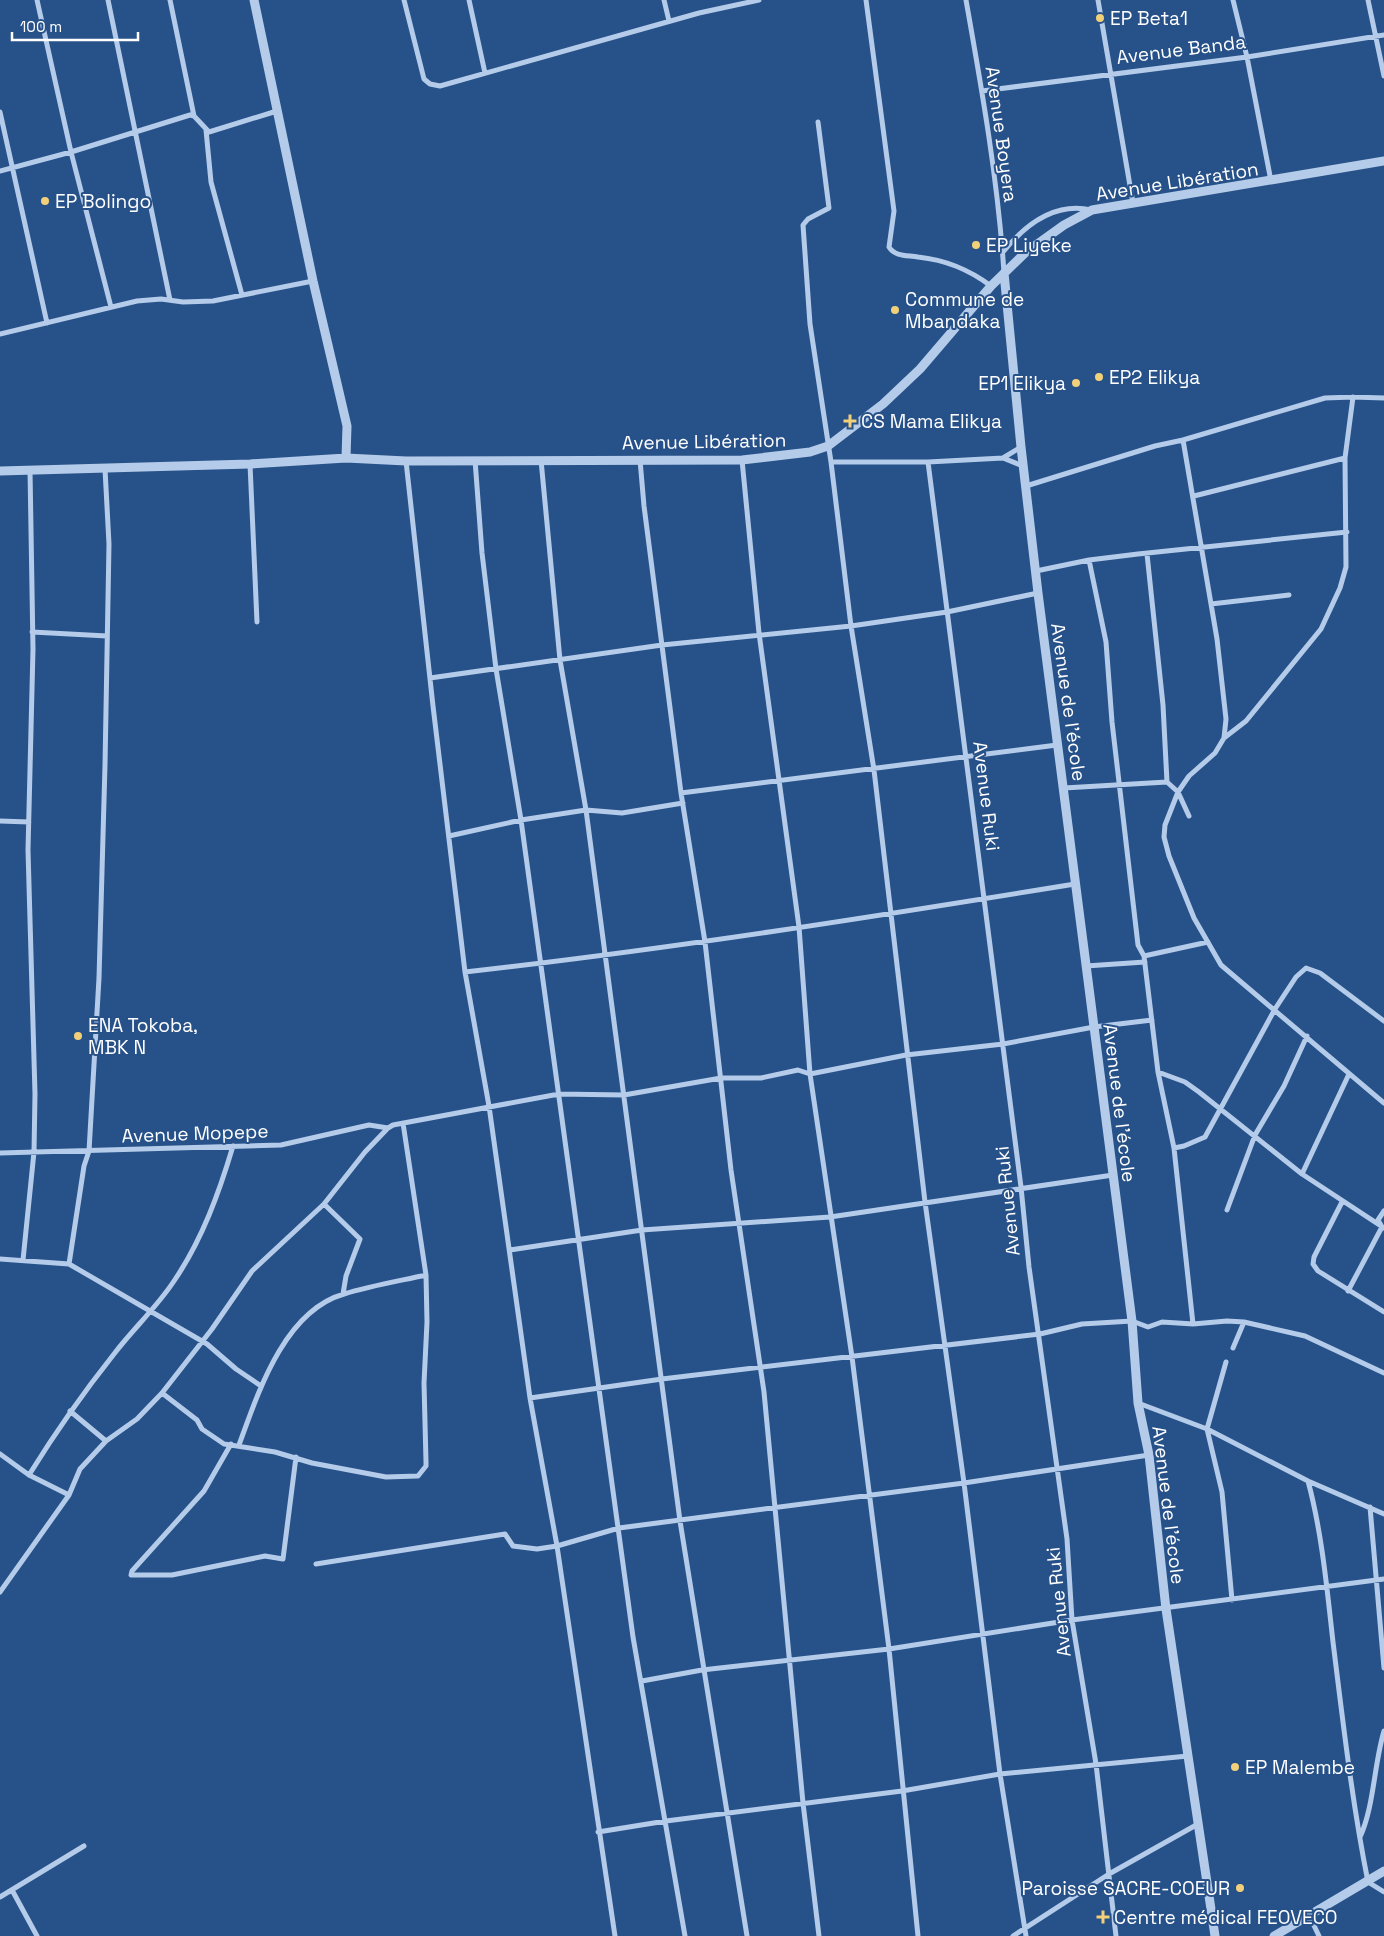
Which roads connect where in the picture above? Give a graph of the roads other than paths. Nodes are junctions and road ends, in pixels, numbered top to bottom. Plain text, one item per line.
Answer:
1 (37, 0) edge
2 (108, 0) edge
3 (170, 0) edge
4 (254, 0) edge
5 (404, 0) edge
6 (470, 0) edge
7 (664, 0) edge
8 (759, 0) edge
9 (866, 0) edge
10 (966, 0) edge
11 (1098, 0) edge
12 (1234, 0) edge
13 (1368, 0) edge
14 (669, 21) junction
15 (1384, 35) edge
16 (1376, 36) junction
17 (1247, 57) junction
18 (485, 73) junction
19 (1111, 73) junction
20 (1384, 76) edge
21 (982, 91) junction
22 (277, 111) junction
23 (0, 112) edge
24 (194, 116) junction
25 (818, 122) dead end
26 (206, 130) junction
27 (135, 132) junction
28 (72, 152) junction
29 (1384, 161) edge
30 (11, 169) junction
31 (0, 171) edge
32 (1272, 181) junction
33 (1133, 203) junction
34 (1092, 210) junction
35 (1003, 252) junction
36 (1004, 273) junction
37 (313, 281) junction
38 (991, 286) junction
39 (242, 295) junction
40 (170, 300) junction
41 (111, 307) junction
42 (47, 323) junction
43 (0, 334) edge
44 (1353, 397) junction
45 (1381, 399) edge
46 (1384, 404) edge
47 (1183, 440) junction
48 (828, 446) junction
49 (1021, 447) junction
50 (346, 458) junction
51 (1003, 458) junction
52 (1345, 458) junction
53 (640, 459) junction
54 (475, 460) junction
55 (541, 460) junction
56 (742, 460) junction
57 (406, 461) junction
58 (831, 462) junction
59 (928, 462) junction
60 (250, 464) junction
61 (1023, 466) junction
62 (105, 469) junction
63 (30, 470) junction
64 (0, 472) edge
65 (1026, 486) junction
66 (1194, 496) junction
67 (1347, 532) junction
68 (1202, 548) junction
69 (1148, 554) junction
70 (1089, 560) junction
71 (1036, 571) junction
72 (1038, 593) junction
73 (1289, 595) dead end
74 (1211, 604) junction
75 (947, 612) junction
76 (257, 622) dead end
77 (851, 626) junction
78 (32, 632) junction
79 (759, 634) junction
80 (107, 636) junction
81 (662, 645) junction
82 (560, 660) junction
83 (496, 669) junction
84 (430, 678) junction
85 (1224, 738) junction
86 (1058, 745) junction
87 (967, 757) junction
88 (874, 770) junction
89 (778, 782) junction
90 (1167, 782) junction
91 (1119, 784) junction
92 (1064, 788) junction
93 (1178, 792) junction
94 (681, 793) junction
95 (683, 803) junction
96 (586, 810) junction
97 (1189, 816) dead end
98 (521, 820) junction
99 (0, 821) edge
100 (29, 822) junction
101 (449, 836) junction
102 (1075, 884) junction
103 (984, 899) junction
104 (890, 913) junction
105 (798, 927) junction
106 (705, 942) junction
107 (1208, 942) junction
108 (604, 956) junction
109 (1145, 959) junction
110 (540, 963) junction
111 (1086, 966) junction
112 (466, 972) junction
113 (1274, 1009) junction
114 (1152, 1020) junction
115 (1384, 1021) edge
116 (1094, 1027) junction
117 (1307, 1036) junction
118 (1003, 1044) junction
119 (906, 1055) junction
120 (1158, 1072) junction
121 (810, 1074) junction
122 (1349, 1074) junction
123 (720, 1078) junction
124 (559, 1094) junction
125 (624, 1095) junction
126 (1384, 1103) edge
127 (489, 1106) junction
128 (1220, 1109) junction
129 (403, 1123) junction
130 (388, 1128) junction
131 (1254, 1136) junction
132 (234, 1146) junction
133 (1174, 1148) junction
134 (89, 1151) junction
135 (34, 1152) junction
136 (0, 1153) edge
137 (1302, 1174) junction
138 (1113, 1175) junction
139 (1022, 1187) junction
140 (925, 1202) junction
141 (1342, 1202) junction
142 (324, 1204) junction
143 (1227, 1210) dead end
144 (1384, 1211) edge
145 (830, 1218) junction
146 (738, 1225) junction
147 (1383, 1228) edge
148 (642, 1230) junction
149 (578, 1241) junction
150 (510, 1250) junction
151 (0, 1258) edge
152 (23, 1260) junction
153 (69, 1264) junction
154 (426, 1275) junction
155 (1348, 1291) junction
156 (343, 1294) junction
157 (151, 1311) junction
158 (1384, 1312) edge
159 (1132, 1321) junction
160 (1244, 1322) junction
161 (1193, 1324) junction
162 (1040, 1334) junction
163 (202, 1343) junction
164 (944, 1345) junction
165 (1233, 1348) dead end
166 (852, 1356) junction
167 (1226, 1362) dead end
168 (760, 1368) junction
169 (1384, 1372) edge
170 (662, 1379) junction
171 (262, 1386) junction
172 (599, 1387) junction
173 (162, 1393) junction
174 (530, 1398) junction
175 (1138, 1403) junction
176 (70, 1411) junction
177 (1207, 1429) junction
178 (106, 1441) junction
179 (231, 1444) junction
180 (239, 1445) junction
181 (0, 1454) edge
182 (1149, 1455) junction
183 (296, 1457) junction
184 (1058, 1468) junction
185 (29, 1475) junction
186 (1308, 1481) junction
187 (964, 1483) junction
188 (69, 1495) junction
189 (868, 1495) junction
190 (1370, 1507) junction
191 (774, 1509) junction
192 (1384, 1514) edge
193 (680, 1521) junction
194 (618, 1528) junction
195 (557, 1546) junction
196 (316, 1564) dead end
197 (1376, 1579) junction
198 (1384, 1579) edge
199 (1326, 1588) junction
200 (0, 1592) edge
201 (1232, 1600) junction
202 (1166, 1609) junction
203 (1072, 1620) junction
204 (982, 1635) junction
205 (889, 1648) junction
206 (789, 1659) junction
207 (1384, 1668) edge
208 (702, 1670) junction
209 (642, 1682) junction
210 (1384, 1731) edge
211 (1188, 1756) junction
212 (1096, 1764) junction
213 (1000, 1774) junction
214 (902, 1790) junction
215 (803, 1803) junction
216 (728, 1813) junction
217 (666, 1821) junction
218 (1198, 1824) junction
219 (598, 1832) junction
220 (1360, 1837) junction
221 (84, 1846) dead end
222 (1384, 1872) edge
223 (1109, 1874) junction
224 (1368, 1882) junction
225 (12, 1890) junction
226 (1384, 1892) edge
227 (0, 1897) edge
228 (1309, 1914) junction
229 (1024, 1930) junction
230 (38, 1936) edge
231 (615, 1936) edge
232 (685, 1936) edge
233 (747, 1936) edge
234 (819, 1936) edge
235 (918, 1936) edge
236 (1012, 1936) edge
237 (1026, 1936) edge
238 (1116, 1936) edge
239 (1215, 1936) edge
240 (1274, 1936) edge
241 (1319, 1936) edge

1 - 28 street
2 - 27 street
3 - 24 street
4 - 22 street
5 - 18 street
6 - 18 street
7 - 14 street
8 - 14 street
9 - 38 street
10 - 21 street, Avenue Boyera
11 - 19 street
12 - 17 street
13 - 16 street
14 - 18 street
15 - 16 street, Avenue Banda
16 - 17 street, Avenue Banda
16 - 20 street
17 - 19 street, Avenue Banda
17 - 32 street
19 - 21 street, Avenue Banda
19 - 33 street
21 - 35 street, Avenue Boyera
22 - 26 street
22 - 37 street
23 - 30 street
24 - 26 street
24 - 27 street
25 - 48 street
26 - 39 street
27 - 28 street
27 - 40 street
28 - 30 street
28 - 41 street
29 - 32 street, Avenue Libération
30 - 31 street
30 - 42 street
32 - 33 street, Avenue Libération
33 - 34 street, Avenue Libération
34 - 35 street
34 - 36 street, Avenue Libération
35 - 36 street, Avenue Boyera
36 - 38 street, Avenue Libération
36 - 49 street, Avenue de l'école
37 - 39 street
37 - 50 street
38 - 48 street, Avenue Libération
39 - 40 street
40 - 41 street
41 - 42 street
42 - 43 street
44 - 45 street
44 - 47 street
44 - 52 street
45 - 46 street
47 - 65 street
47 - 66 street
48 - 56 street, Avenue Libération
48 - 58 street
49 - 51 street
49 - 61 street, Avenue de l'école
50 - 57 street, Avenue Libération
50 - 60 street, Avenue Libération
51 - 59 street
51 - 61 street
52 - 66 street
52 - 67 street
53 - 55 street, Avenue Libération
53 - 56 street, Avenue Libération
53 - 81 street
54 - 55 street, Avenue Libération
54 - 57 street, Avenue Libération
54 - 83 street
55 - 82 street
56 - 79 street
57 - 84 street
58 - 59 street
58 - 77 street
59 - 75 street, Avenue Ruki
60 - 62 street, Avenue Libération
60 - 76 street
61 - 65 street, Avenue de l'école
62 - 63 street, Avenue Libération
62 - 80 street
63 - 64 street, Avenue Libération
63 - 78 street
65 - 71 street, Avenue de l'école
66 - 68 street
67 - 68 street
67 - 85 street
68 - 69 street
68 - 74 street
69 - 70 street
69 - 90 street
70 - 71 street
70 - 91 street
71 - 72 street, Avenue de l'école
72 - 75 street
72 - 86 street, Avenue de l'école
73 - 74 street
74 - 85 street
75 - 77 street
75 - 87 street, Avenue Ruki
77 - 79 street
77 - 88 street
78 - 80 street
78 - 100 street
79 - 81 street
79 - 89 street
80 - 134 street
81 - 82 street
81 - 94 street
82 - 83 street
82 - 96 street
83 - 84 street
83 - 98 street
84 - 101 street
85 - 93 street
86 - 87 street
86 - 92 street, Avenue de l'école
87 - 88 street
87 - 103 street, Avenue Ruki
88 - 89 street
88 - 104 street
89 - 94 street
89 - 105 street
90 - 91 street
90 - 93 street
91 - 92 street
91 - 109 street
92 - 102 street, Avenue de l'école
93 - 97 street
93 - 107 street
94 - 95 street
95 - 96 street
95 - 106 street
96 - 98 street
96 - 108 street
98 - 101 street
98 - 110 street
99 - 100 street
100 - 135 street
101 - 112 street
102 - 103 street
102 - 111 street, Avenue de l'école
103 - 104 street
103 - 118 street, Avenue Ruki
104 - 105 street
104 - 119 street
105 - 106 street
105 - 121 street
106 - 108 street
106 - 123 street
107 - 109 street
107 - 113 street
108 - 110 street
108 - 125 street
109 - 111 street
109 - 114 street
110 - 112 street
110 - 124 street
111 - 116 street, Avenue de l'école
112 - 127 street
113 - 115 street
113 - 117 street
113 - 128 street
114 - 116 street
114 - 120 street
116 - 118 street
116 - 138 street, Avenue de l'école
117 - 122 street
117 - 131 street
118 - 119 street
118 - 139 street, Avenue Ruki
119 - 121 street
119 - 140 street
120 - 128 street
120 - 133 street
121 - 123 street
121 - 145 street
122 - 126 street
122 - 137 street
123 - 125 street
123 - 146 street
124 - 125 street
124 - 127 street
124 - 149 street
125 - 148 street
127 - 129 street
127 - 150 street
128 - 131 street
128 - 133 street
129 - 130 street
129 - 154 street
130 - 132 street, Avenue Mopepe
130 - 142 street
131 - 137 street
131 - 143 street
132 - 134 street, Avenue Mopepe
132 - 157 street
133 - 161 street
134 - 135 street, Avenue Mopepe
134 - 153 street
135 - 136 street, Avenue Mopepe
135 - 152 street
137 - 141 street
138 - 139 street
138 - 159 street, Avenue de l'école
139 - 140 street
139 - 162 street, Avenue Ruki
140 - 145 street
140 - 164 street
141 - 147 street
141 - 155 street
142 - 156 street
142 - 163 street
144 - 147 street
145 - 146 street
145 - 166 street
146 - 148 street
146 - 168 street
147 - 155 street
148 - 149 street
148 - 170 street
149 - 150 street
149 - 172 street
150 - 174 street
151 - 152 street
152 - 153 street
153 - 157 street
154 - 156 street
154 - 183 street
155 - 158 street
156 - 171 street
157 - 163 street
157 - 176 street
159 - 161 street
159 - 162 street
159 - 175 street, Avenue de l'école
160 - 161 street
160 - 165 street
160 - 169 street
162 - 164 street
162 - 184 street, Avenue Ruki
163 - 171 street
163 - 173 street
164 - 166 street
164 - 187 street
166 - 168 street
166 - 189 street
167 - 177 street
168 - 170 street
168 - 191 street
170 - 172 street
170 - 193 street
171 - 180 street
172 - 174 street
172 - 194 street
173 - 178 street
173 - 179 street
174 - 195 street
175 - 177 street
175 - 182 street, Avenue de l'école
176 - 178 street
176 - 185 street
177 - 186 street
177 - 201 street
178 - 188 street
179 - 180 street
179 - 183 street
180 - 183 street
181 - 185 street
182 - 184 street
182 - 202 street, Avenue de l'école
184 - 187 street
184 - 203 street, Avenue Ruki
185 - 188 street
186 - 190 street
186 - 199 street
187 - 189 street
187 - 204 street
188 - 200 street
189 - 191 street
189 - 205 street
190 - 192 street
190 - 197 street
191 - 193 street
191 - 206 street
193 - 194 street
193 - 208 street
194 - 195 street
194 - 209 street
195 - 196 street
195 - 219 street
197 - 198 street
197 - 199 street
197 - 207 street
199 - 201 street
199 - 220 street
201 - 202 street
202 - 203 street
202 - 211 street, Avenue de l'école
203 - 204 street
203 - 212 street, Avenue Ruki
204 - 205 street
204 - 213 street
205 - 206 street
205 - 214 street
206 - 208 street
206 - 215 street
208 - 209 street
208 - 216 street
209 - 217 street
210 - 220 street
211 - 212 street
211 - 218 street, Avenue de l'école
212 - 213 street
212 - 223 street, Avenue Ruki
213 - 214 street
213 - 229 street
214 - 215 street
214 - 235 street
215 - 216 street
215 - 234 street
216 - 217 street
216 - 233 street
217 - 219 street
217 - 232 street
218 - 223 street
218 - 239 street, Avenue de l'école
219 - 231 street
220 - 224 street
221 - 225 street
222 - 224 street
223 - 229 street
223 - 238 street, Avenue Ruki
224 - 226 street
224 - 228 street
225 - 227 street
225 - 230 street
228 - 240 street
228 - 241 street
229 - 236 street
229 - 237 street

